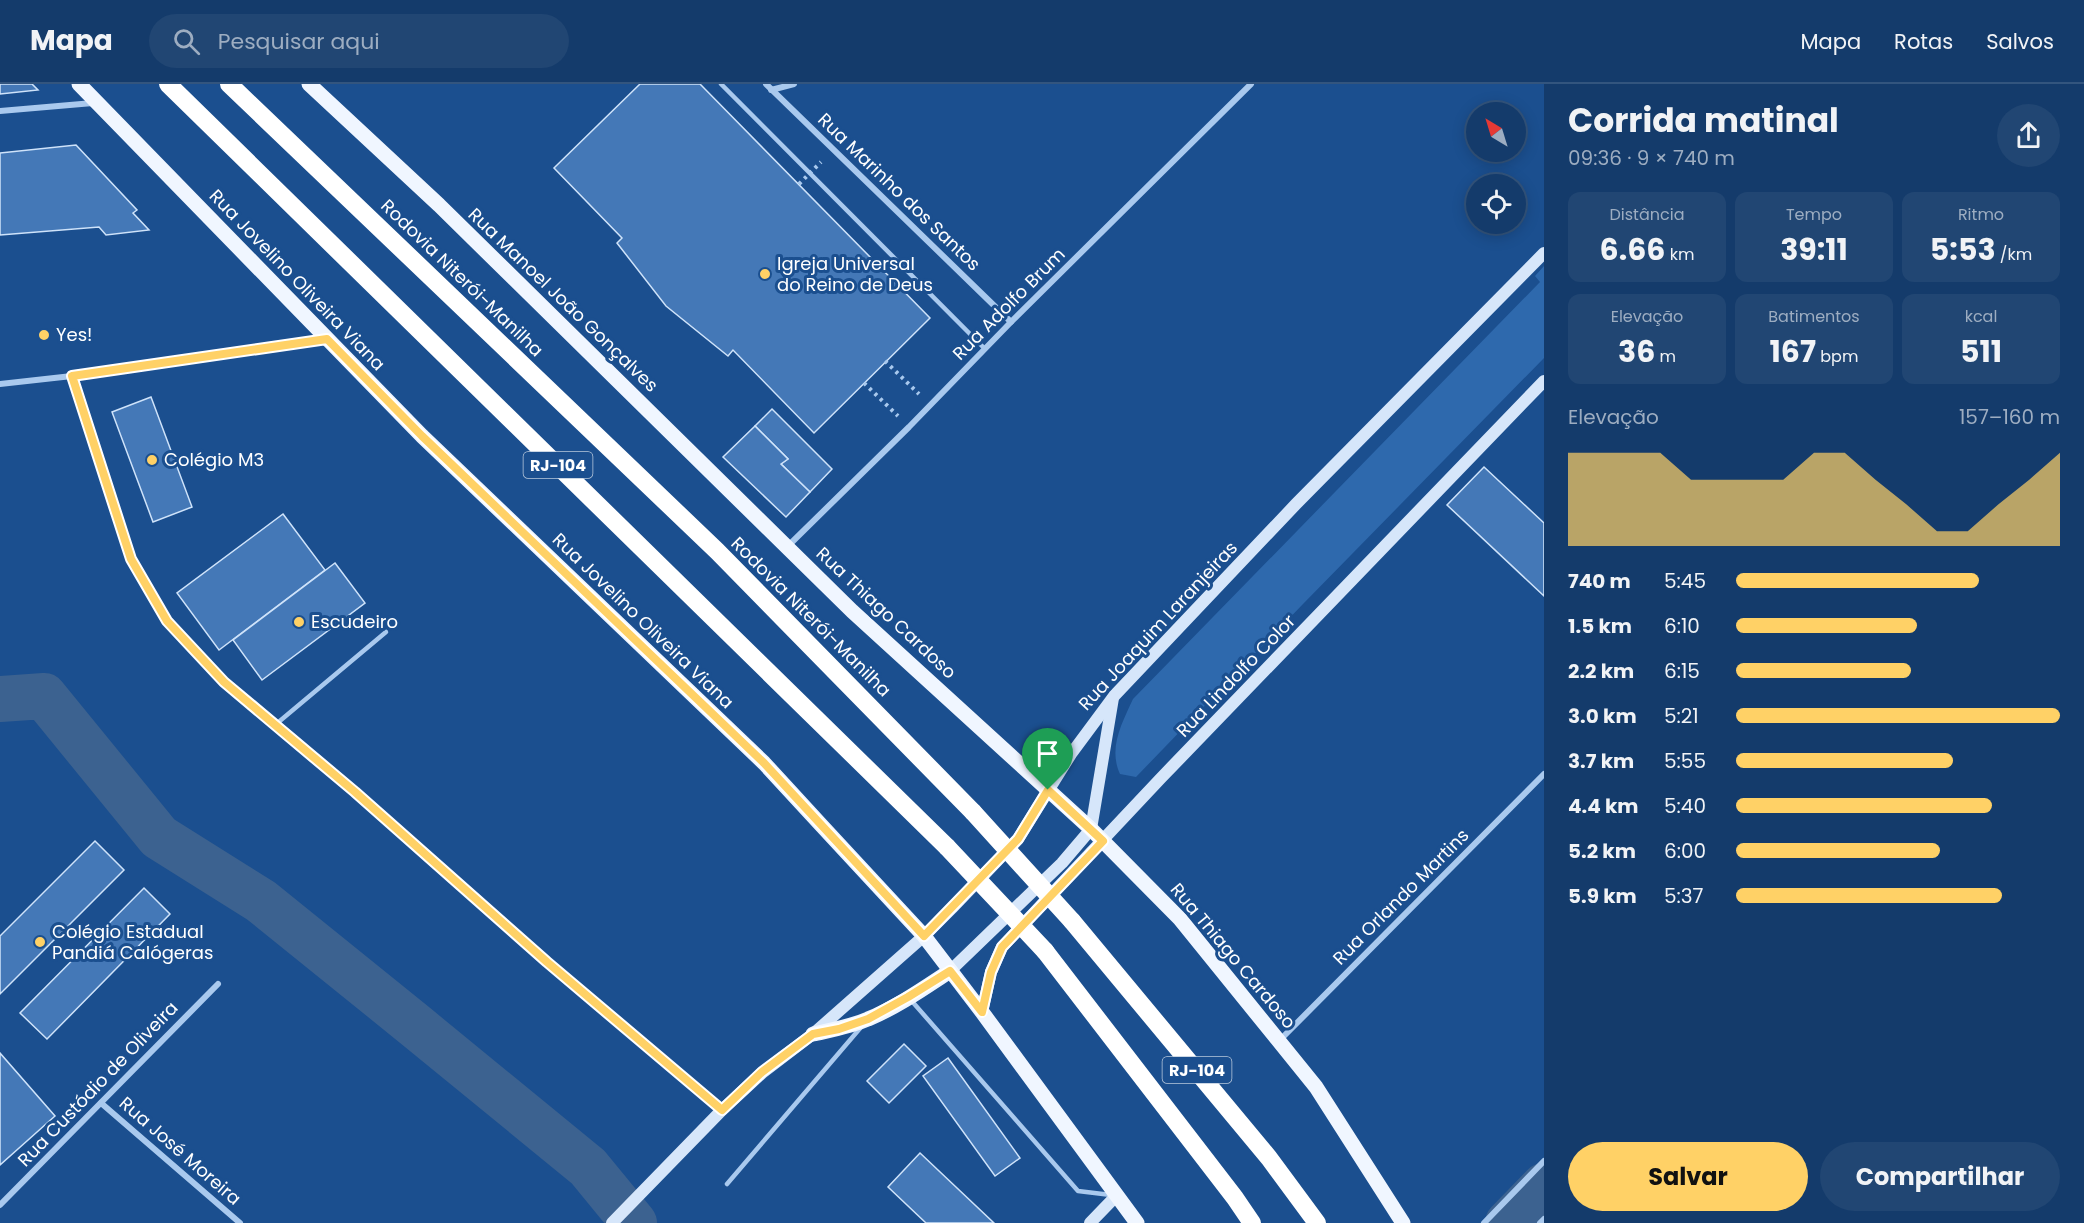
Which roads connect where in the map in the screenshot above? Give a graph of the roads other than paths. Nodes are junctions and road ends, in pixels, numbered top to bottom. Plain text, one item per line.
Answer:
1 (79, 84) edge
2 (168, 84) edge
3 (229, 84) edge
4 (309, 84) edge
5 (721, 84) edge
6 (766, 84) edge
7 (794, 84) edge
8 (1251, 84) edge
9 (771, 90) junction
10 (97, 102) junction
11 (0, 111) edge
12 (1544, 253) edge
13 (1011, 322) junction
14 (327, 339) junction
15 (985, 349) junction
16 (72, 376) junction
17 (1544, 381) edge
18 (0, 384) edge
19 (788, 547) junction
20 (386, 632) dead end
21 (1114, 696) junction
22 (274, 724) junction
23 (1544, 774) edge
24 (1048, 790) junction
25 (1091, 829) junction
26 (1103, 841) junction
27 (924, 936) junction
28 (950, 971) junction
29 (218, 984) dead end
30 (908, 997) junction
31 (982, 1012) junction
32 (868, 1019) junction
33 (813, 1034) junction
34 (1279, 1041) junction
35 (671, 1067) road end
36 (100, 1103) junction
37 (1544, 1161) edge
38 (726, 1184) dead end
39 (1117, 1195) junction
40 (0, 1205) edge
41 (1544, 1219) edge
42 (240, 1223) edge
43 (612, 1223) edge
44 (1090, 1223) edge
45 (1137, 1223) edge
46 (1252, 1223) edge
47 (1317, 1223) edge
48 (1403, 1223) edge
49 (1484, 1223) edge
50 (1540, 1223) edge

1 - 10 main road, Rua Jovelino Oliveira Viana
2 - 46 highway, RJ-104, bridge
3 - 47 highway, Rodovia Niterói-Manilha / RJ-104, bridge
4 - 19 main road, Rua Manoel João Gonçalves
5 - 15 lane
6 - 9 street, Rua Marinho dos Santos
7 - 9 street
8 - 13 street, Rua Adolfo Brum
9 - 13 street, Rua Marinho dos Santos
10 - 11 street
10 - 14 main road, Rua Jovelino Oliveira Viana
12 - 21 main road, Rua Joaquim Laranjeiras
13 - 15 street, Rua Adolfo Brum
14 - 16 street
14 - 27 main road, Rua Jovelino Oliveira Viana
15 - 19 street, Rua Adolfo Brum
16 - 18 street
16 - 22 street
17 - 26 main road, Rua Lindolfo Color
19 - 24 main road, Rua Thiago Cardoso
20 - 22 lane
21 - 24 main road, Rua Joaquim Laranjeiras
21 - 25 main road
22 - 35 street
23 - 34 street, Rua Orlando Martins
24 - 25 main road, Rua Thiago Cardoso
24 - 27 main road, Rua Joaquim Laranjeiras
25 - 26 main road, Rua Thiago Cardoso
25 - 28 main road
26 - 31 main road, Rua Lindolfo Color
26 - 34 main road, Rua Thiago Cardoso
27 - 28 main road, Rua Jovelino Oliveira Viana
27 - 33 main road, Rua Joaquim Laranjeiras
28 - 30 main road
28 - 31 main road, Rua Jovelino Oliveira Viana
29 - 36 street, Rua Custódio de Oliveira
30 - 32 main road
30 - 39 lane
31 - 39 main road, Rua Jovelino Oliveira Viana
32 - 33 main road
32 - 38 lane
33 - 43 main road, Rua Joaquim Laranjeiras
34 - 48 main road, Rua Thiago Cardoso
36 - 40 street, Rua Custódio de Oliveira
36 - 42 street, Rua José Moreira
37 - 49 street
39 - 44 main road
39 - 45 main road, Rua Jovelino Oliveira Viana
41 - 50 street

